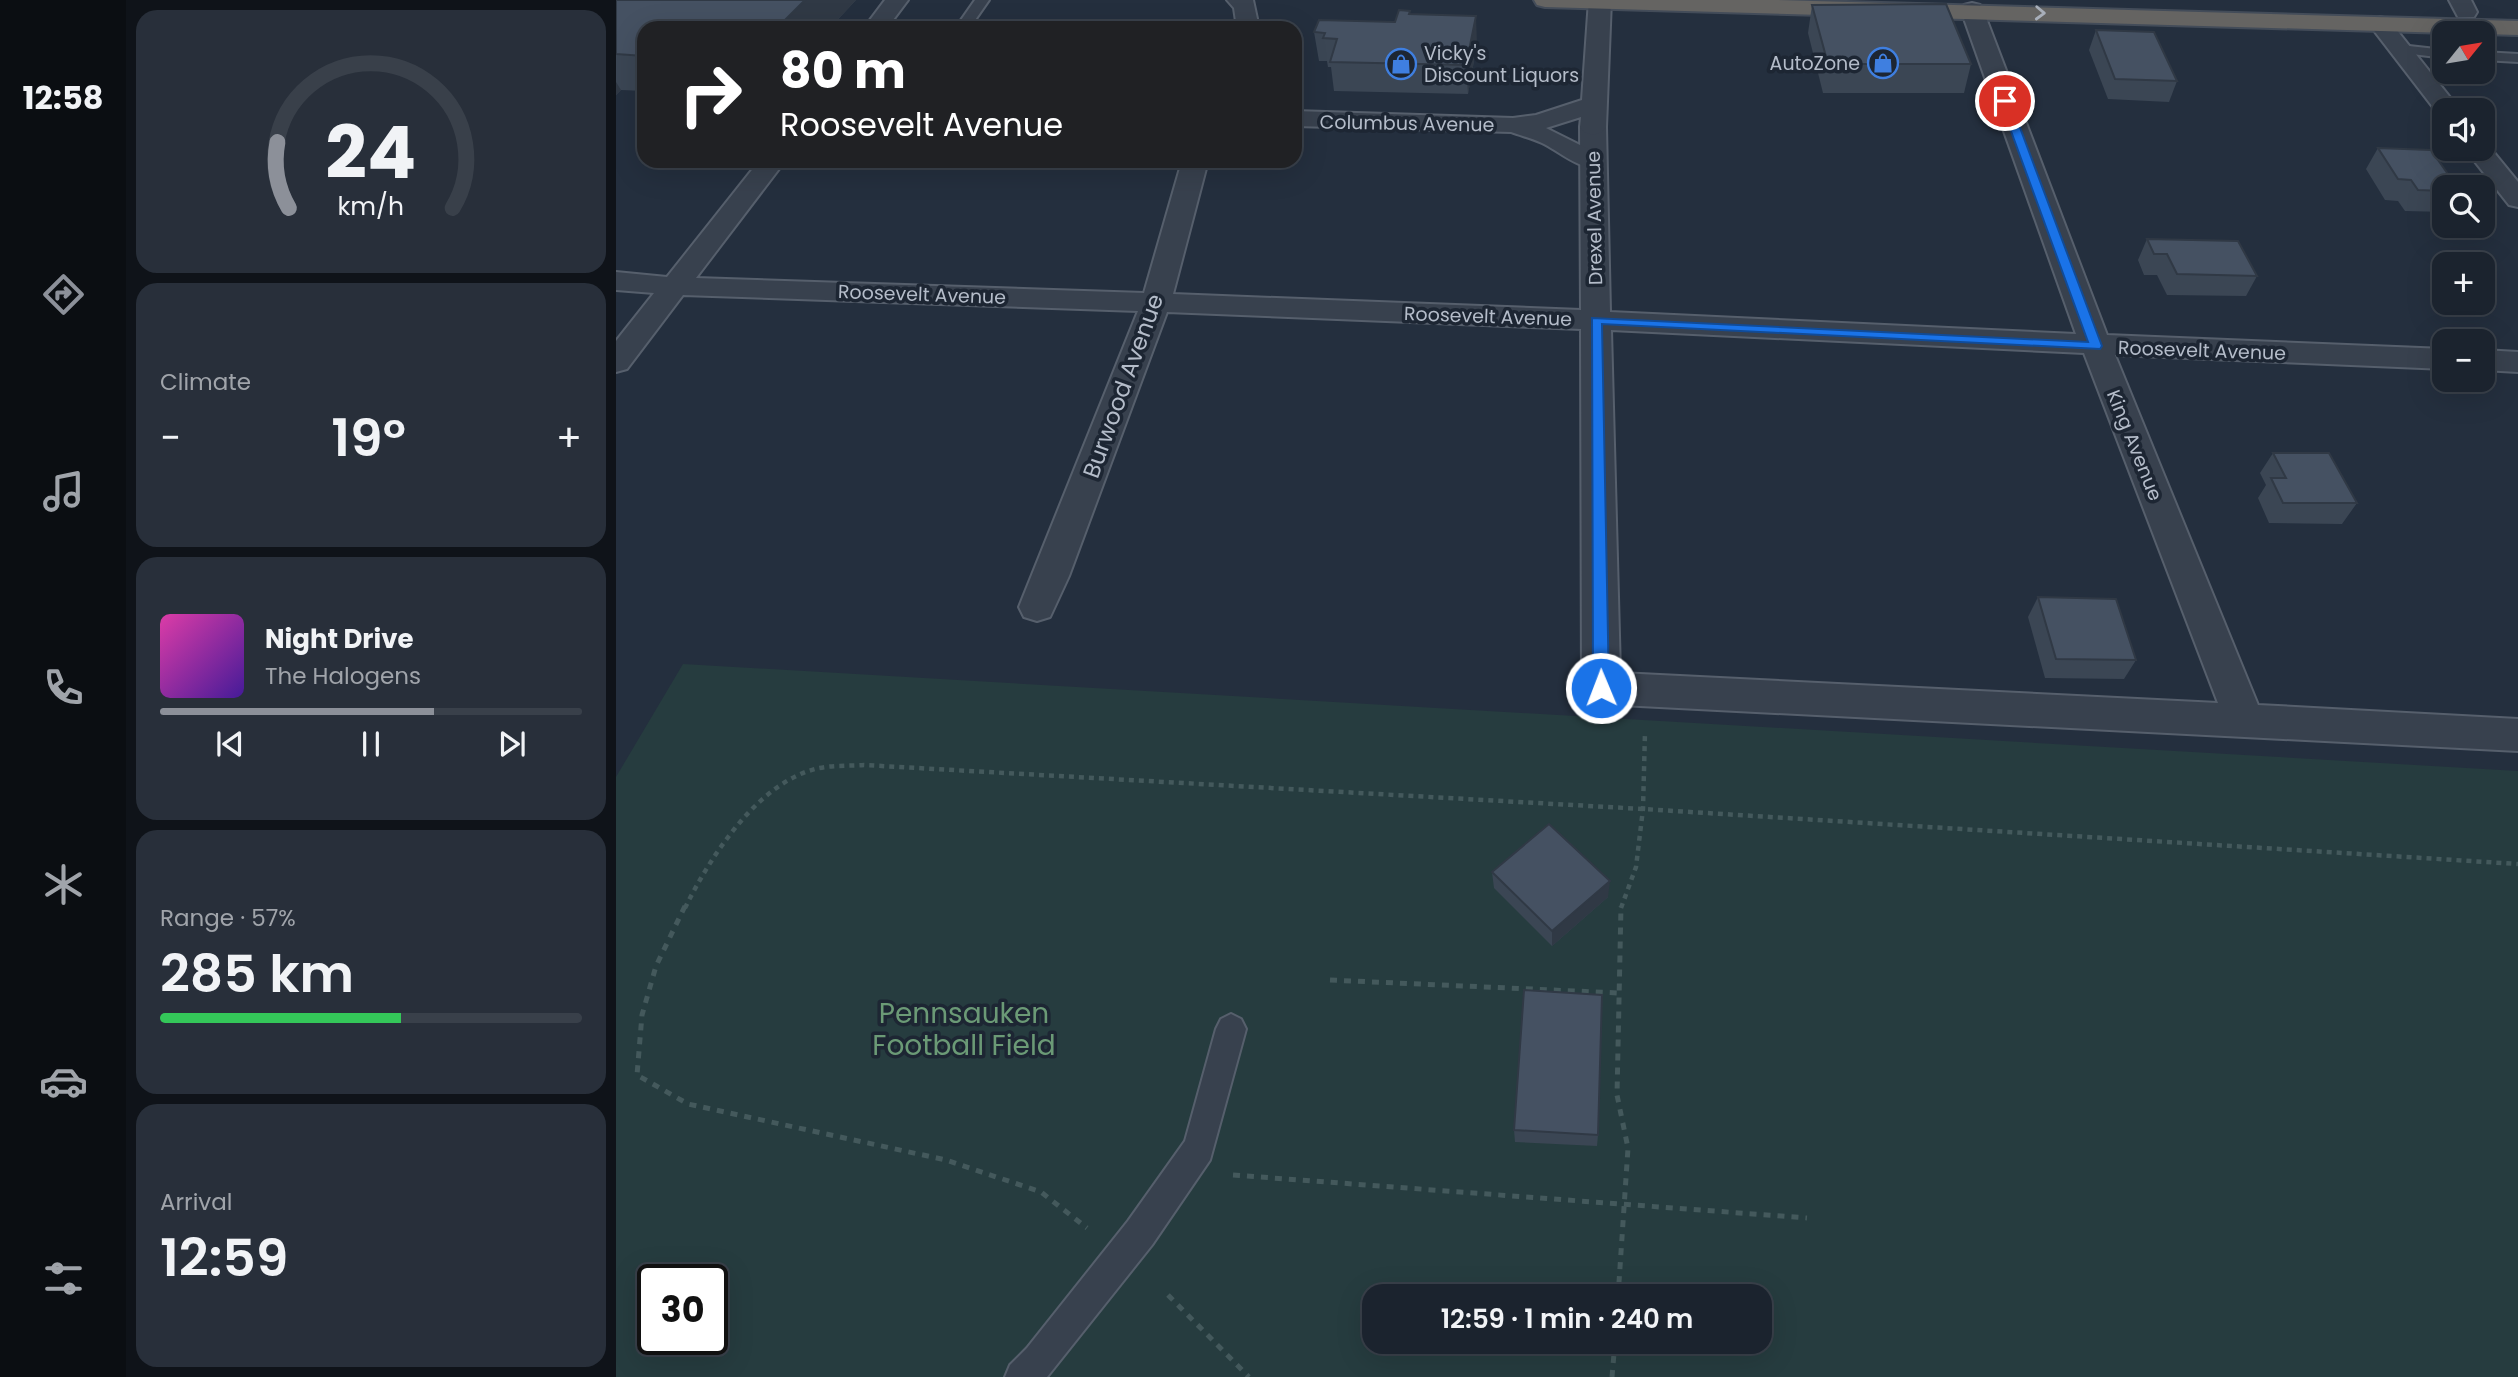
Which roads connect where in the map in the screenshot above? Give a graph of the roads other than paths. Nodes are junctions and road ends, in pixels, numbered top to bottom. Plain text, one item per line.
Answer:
1 (897, 0) edge
2 (982, 0) edge
3 (1238, 0) edge
4 (1545, 0) edge
5 (2118, 0) edge
6 (1600, 1) edge
7 (1972, 10) junction
8 (2518, 14) edge
9 (880, 21) edge
10 (967, 21) edge
11 (1247, 21) edge
12 (2380, 24) junction
13 (2496, 24) edge
14 (2432, 29) edge
15 (2432, 29) edge
16 (2518, 29) edge
17 (2496, 31) edge
18 (2496, 45) edge
19 (2400, 49) junction
20 (2432, 53) edge
21 (2518, 58) edge
22 (2439, 98) edge
23 (1593, 116) junction
24 (1302, 120) edge
25 (1513, 125) junction
26 (2488, 161) edge
27 (1593, 162) junction
28 (767, 168) edge
29 (1193, 168) edge
30 (2518, 199) edge
31 (616, 281) edge
32 (675, 286) junction
33 (1156, 302) junction
34 (1596, 320) junction
35 (2096, 346) junction
36 (2432, 359) edge
37 (2495, 361) edge
38 (616, 362) edge
39 (2518, 362) edge
40 (1037, 607) dead end
41 (2244, 719) junction
42 (2518, 735) edge
43 (1231, 1029) dead end
44 (1022, 1377) edge

1 - 9 street
2 - 10 lane
3 - 11 street
4 - 6 highway
5 - 14 highway
6 - 7 highway
6 - 23 street, Drexel Avenue
7 -> 12 highway
7 - 35 street, King Avenue
8 - 13 highway
12 - 15 highway
12 - 19 street
16 - 17 highway
18 - 21 lane
19 - 20 lane
19 - 22 street
23 - 25 street, Columbus Avenue
23 - 27 street, Drexel Avenue
24 - 25 street, Columbus Avenue
25 - 27 street, Columbus Avenue
26 - 30 street
27 - 34 street, Drexel Avenue
28 - 32 street
29 - 33 street, Burwood Avenue
31 - 32 street, Roosevelt Avenue
32 - 33 street, Roosevelt Avenue
32 - 38 street
33 - 34 street, Roosevelt Avenue
33 - 40 street, Burwood Avenue
34 - 35 street, Roosevelt Avenue
34 - 41 street, Drexel Avenue
35 - 36 street, Roosevelt Avenue
35 - 41 street, King Avenue
37 - 39 street
41 - 42 street
43 - 44 lane

